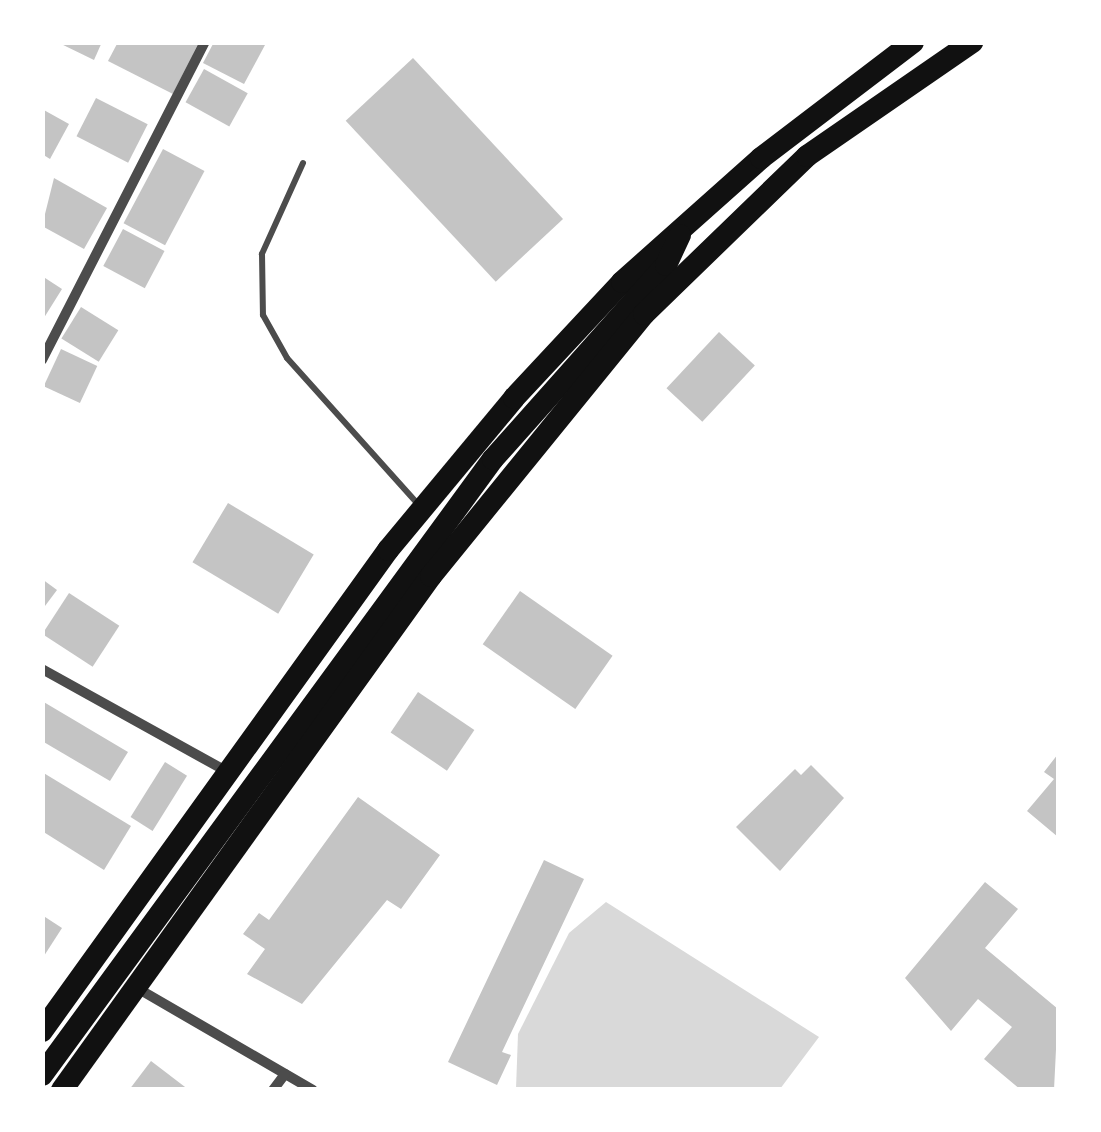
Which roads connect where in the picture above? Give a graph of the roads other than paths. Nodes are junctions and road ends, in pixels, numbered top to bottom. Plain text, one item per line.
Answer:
1 (205, 42) edge
2 (913, 42) edge
3 (972, 42) edge
4 (761, 158) junction
5 (303, 163) dead end
6 (780, 178) junction
7 (684, 226) junction
8 (713, 240) junction
9 (666, 266) junction
10 (42, 360) edge
11 (423, 508) junction
12 (42, 670) edge
13 (233, 775) junction
14 (136, 988) junction
15 (42, 1031) edge
16 (285, 1074) junction
17 (42, 1075) edge
18 (62, 1090) edge
19 (273, 1090) edge
20 (313, 1090) edge

1 - 10 street
2 - 4 main road
3 - 6 main road
4 - 6 main road
4 - 7 main road
5 - 11 lane
6 - 8 main road
7 - 9 main road
7 - 11 main road
8 - 9 main road
8 - 14 main road
9 - 17 main road
11 - 13 main road
12 - 13 street
13 - 15 main road
14 - 16 street
14 - 18 main road
16 - 19 street
16 - 20 street

